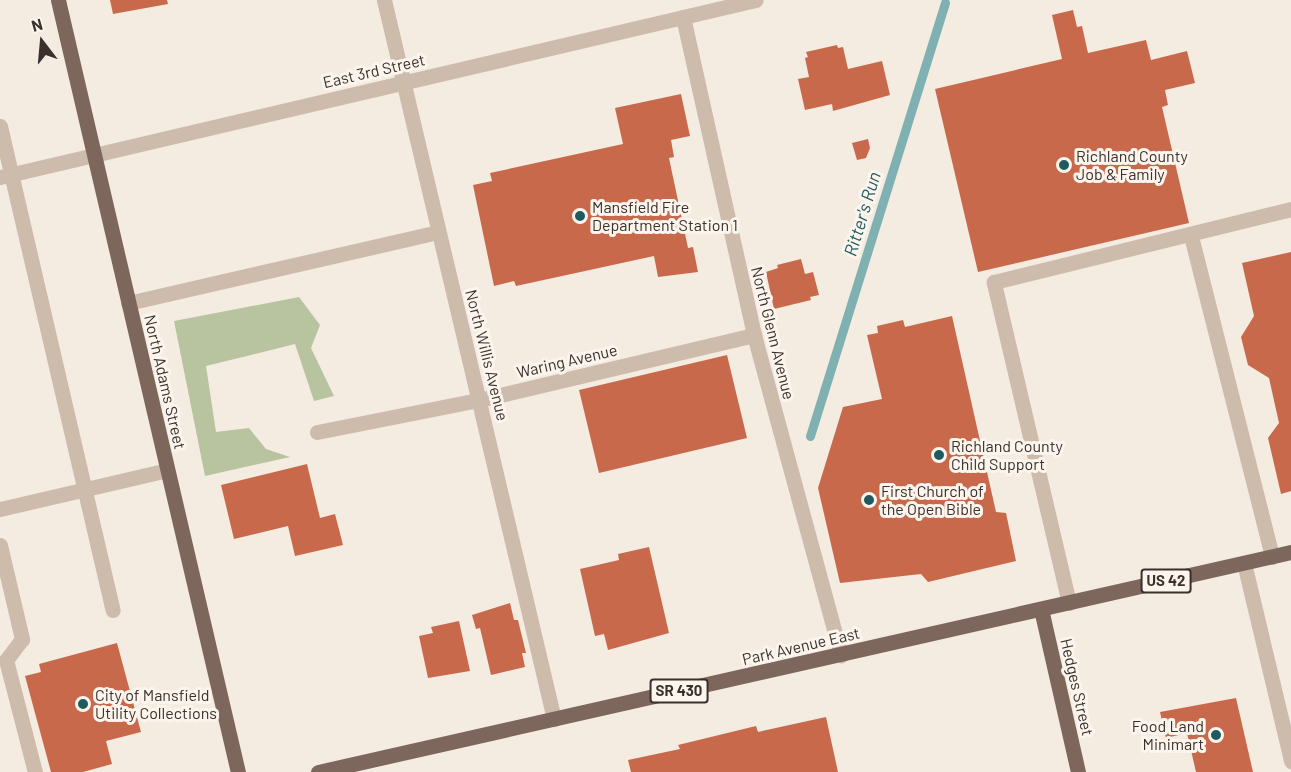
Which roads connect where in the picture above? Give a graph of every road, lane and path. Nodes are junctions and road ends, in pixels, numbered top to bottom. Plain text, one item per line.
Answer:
1 (58, 0) edge
2 (384, 0) edge
3 (756, 0) edge
4 (683, 17) junction
5 (404, 83) junction
6 (0, 126) edge
7 (94, 156) junction
8 (5, 176) edge
9 (1291, 209) edge
10 (438, 232) junction
11 (1191, 236) junction
12 (128, 303) junction
13 (753, 335) junction
14 (479, 400) junction
15 (317, 432) dead end
16 (167, 470) junction
17 (85, 490) junction
18 (0, 509) edge
19 (0, 545) edge
20 (1291, 552) edge
21 (1272, 557) junction
22 (1244, 563) junction
23 (1069, 603) junction
24 (1041, 609) junction
25 (113, 610) dead end
26 (841, 655) junction
27 (554, 719) junction
28 (1291, 761) edge
29 (359, 767) edge
30 (35, 772) edge
31 (238, 772) edge
32 (318, 772) edge
33 (1078, 772) edge

1 - 7 main road, North Adams Street
2 - 5 street, North Willis Avenue
3 - 4 street, East 3rd Street
4 - 5 street, East 3rd Street
4 - 13 street, North Glenn Avenue
5 - 7 street, East 3rd Street
5 - 10 street, North Willis Avenue
6 - 8 street
7 - 8 street, East 3rd Street
7 - 12 main road, North Adams Street
8 - 17 street
9 - 11 street
10 - 12 street
10 - 14 street, North Willis Avenue
11 - 21 street
11 - 23 street
12 - 16 main road, North Adams Street
13 - 14 street, Waring Avenue
13 - 26 street, North Glenn Avenue
14 - 15 street, Waring Avenue
14 - 27 street, North Willis Avenue
16 - 17 street
16 - 31 main road, North Adams Street
17 - 18 street
17 - 25 street
19 - 30 street
20 - 21 main road, Park Avenue East / US 42
21 - 22 main road, Park Avenue East / US 42
22 - 23 main road, Park Avenue East / US 42
22 - 28 street
23 - 24 main road, Park Avenue East / US 42
24 - 26 main road, Park Avenue East / SR 430
24 - 33 main road, Hedges Street
26 - 27 main road, Park Avenue East / SR 430
27 - 29 main road, Park Avenue East / SR 430
29 - 32 main road, Park Avenue East / SR 430

